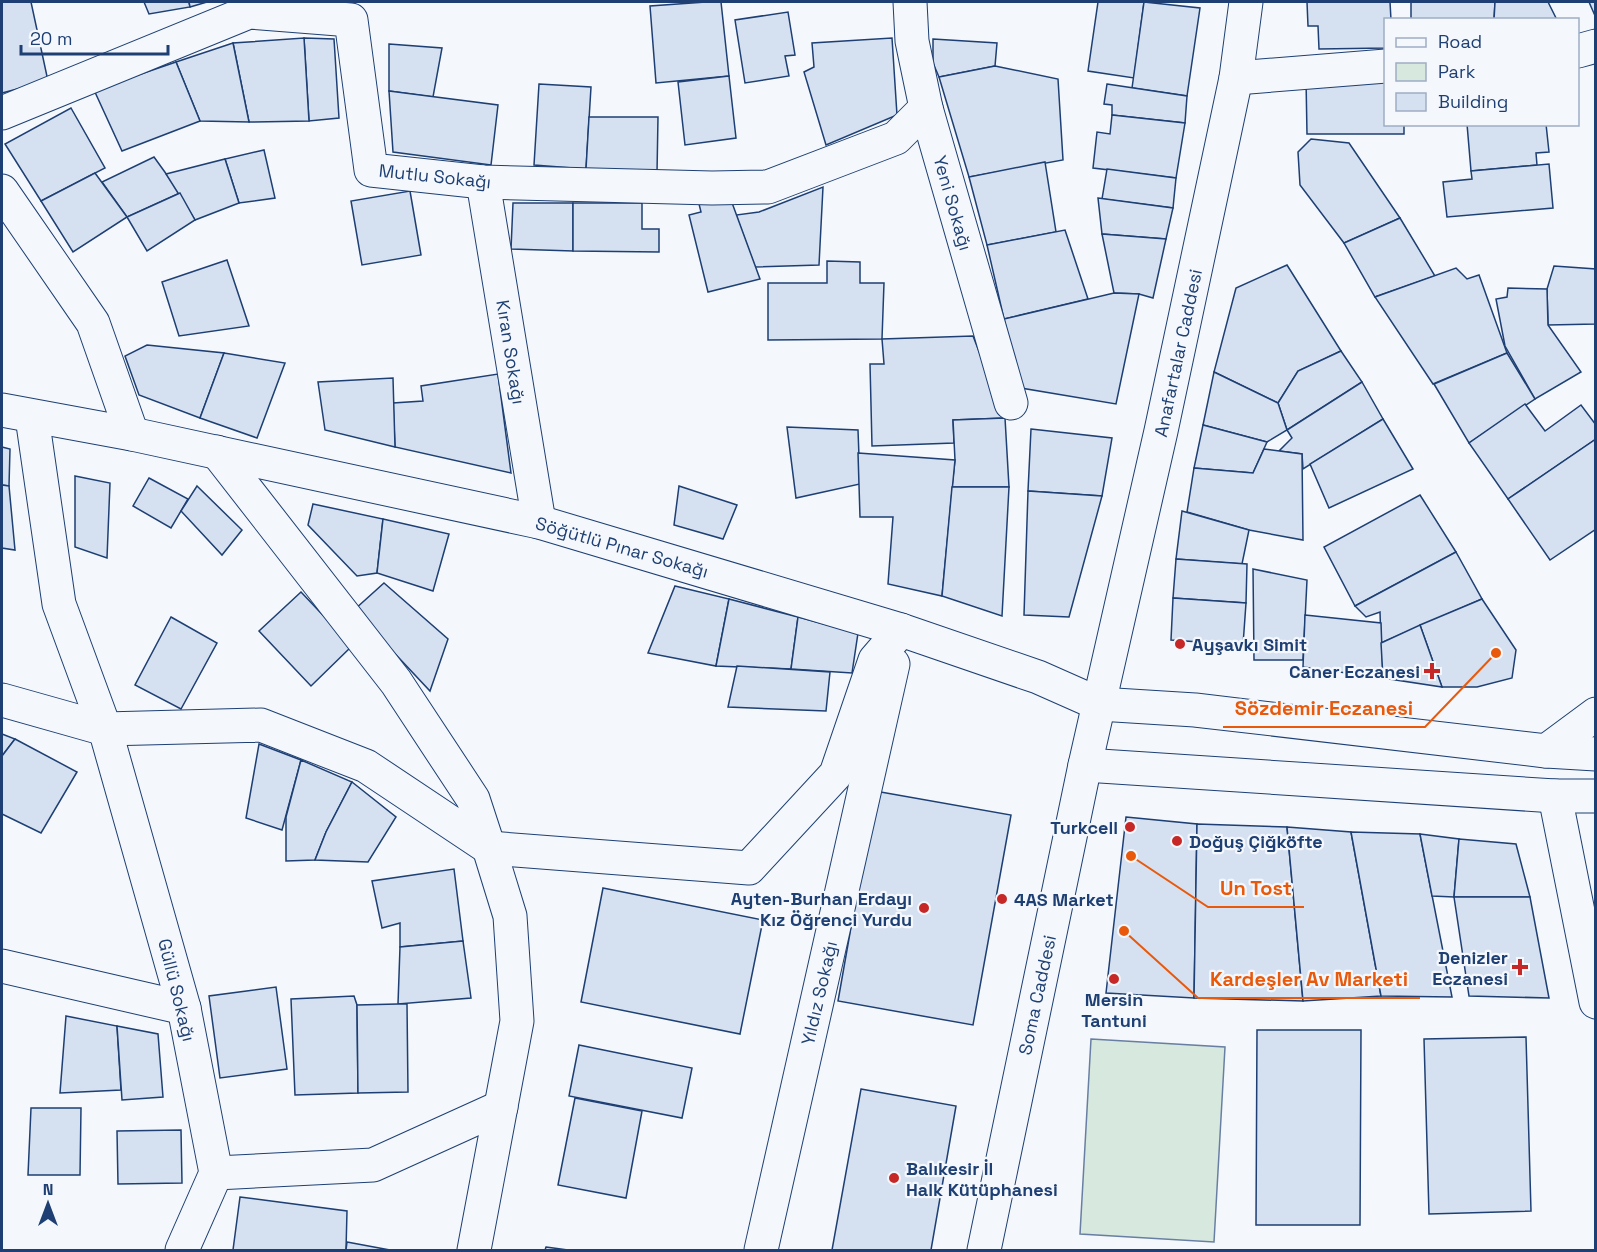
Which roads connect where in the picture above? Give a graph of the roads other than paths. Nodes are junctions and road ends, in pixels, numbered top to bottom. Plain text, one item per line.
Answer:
1 (910, 2) edge
2 (1246, 2) edge
3 (249, 7) edge
4 (1596, 46) edge
5 (1579, 51) edge
6 (1384, 66) edge
7 (1236, 78) junction
8 (926, 108) junction
9 (2, 113) edge
10 (483, 182) junction
11 (2, 191) edge
12 (1011, 403) dead end
13 (17, 414) edge
14 (132, 434) junction
15 (217, 452) junction
16 (539, 522) junction
17 (901, 630) junction
18 (2, 700) edge
19 (1099, 704) junction
20 (1596, 714) edge
21 (105, 729) junction
22 (1546, 751) junction
23 (1596, 754) edge
24 (1085, 765) junction
25 (1555, 796) junction
26 (1596, 796) edge
27 (489, 848) junction
28 (2, 966) edge
29 (1596, 1002) edge
30 (184, 1008) junction
31 (501, 1107) junction
32 (216, 1173) junction
33 (182, 1251) edge
34 (474, 1251) edge
35 (761, 1251) edge
36 (984, 1251) edge

1 - 8 street, Yeni Sokağı
2 - 7 street, Anafartalar Caddesi
3 - 9 street, Mutlu Sokağı
3 - 10 street, Mutlu Sokağı
4 - 5 street
6 - 7 street
7 - 19 street, Anafartalar Caddesi
8 - 10 street, Mutlu Sokağı
8 - 12 street, Yeni Sokağı
10 - 16 street, Kıran Sokağı
11 - 14 street
13 - 14 street, Söğütlü Pınar Sokağı
13 - 21 street, Güllü Sokağı
14 - 15 street, Söğütlü Pınar Sokağı
15 - 16 street, Söğütlü Pınar Sokağı
15 - 27 street
16 - 17 street, Söğütlü Pınar Sokağı
17 - 19 street, Söğütlü Pınar Sokağı
17 - 27 street
17 - 35 street, Yıldız Sokağı
18 - 21 street
19 - 22 street
19 - 24 street, Soma Caddesi
20 - 22 street
21 - 27 street
21 - 30 street, Güllü Sokağı
22 - 23 street
24 - 25 street
24 - 36 street, Soma Caddesi
25 - 26 street
25 - 29 street
27 - 31 street
28 - 30 street
30 - 32 street, Güllü Sokağı
31 - 32 street
31 - 34 street
32 - 33 street

